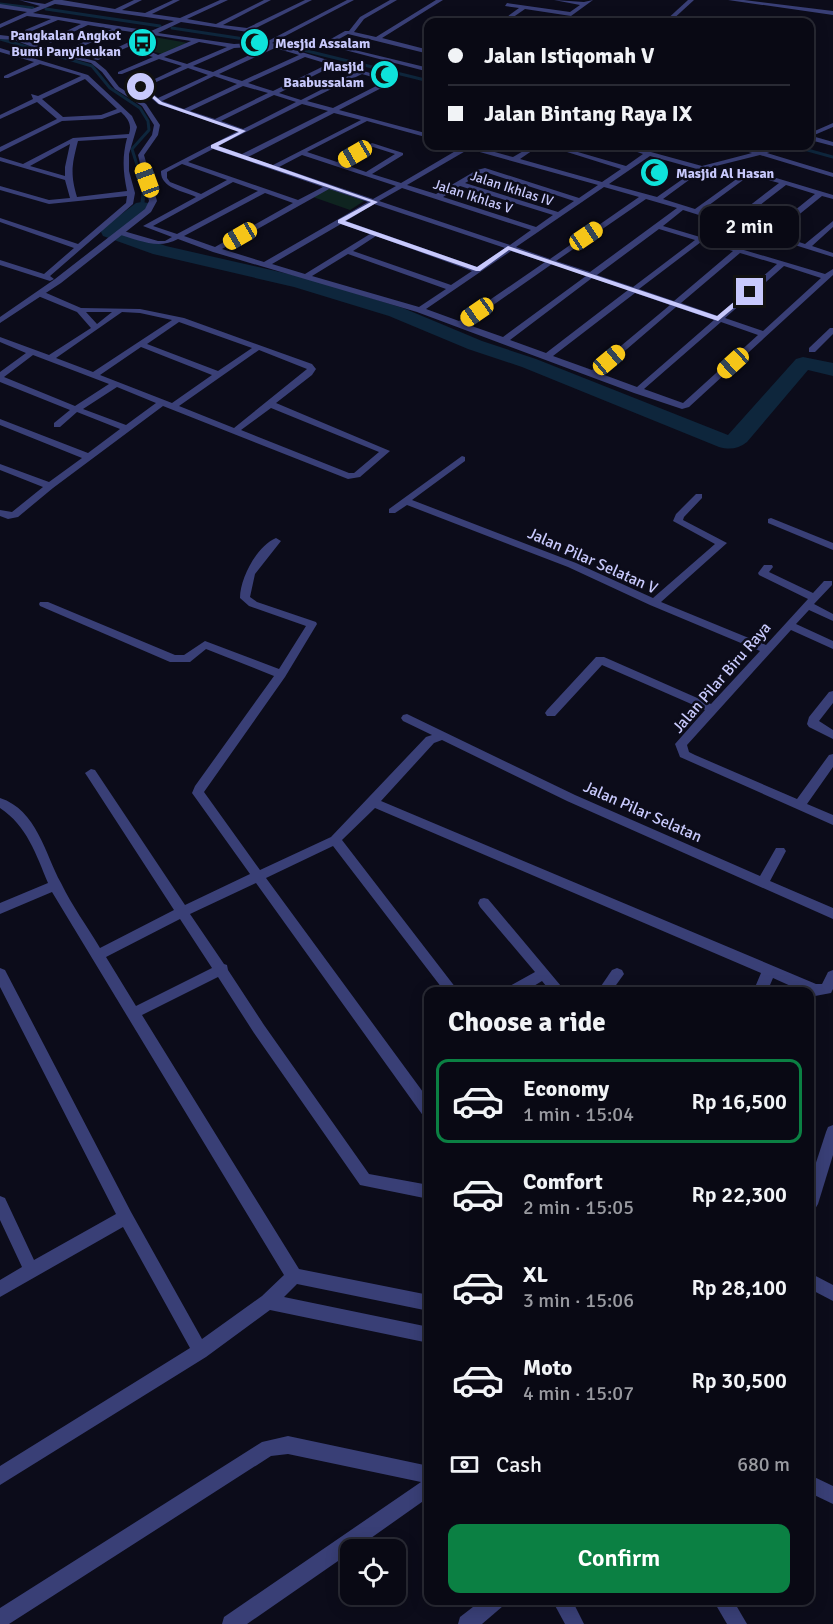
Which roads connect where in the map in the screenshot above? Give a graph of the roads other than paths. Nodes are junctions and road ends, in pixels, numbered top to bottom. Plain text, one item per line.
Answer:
1 (22, 0) edge
2 (98, 0) edge
3 (139, 0) edge
4 (177, 0) edge
5 (225, 0) edge
6 (268, 0) edge
7 (309, 0) edge
8 (351, 0) edge
9 (394, 0) edge
10 (440, 0) edge
11 (557, 0) edge
12 (691, 0) edge
13 (731, 0) edge
14 (57, 1) edge
15 (744, 1) edge
16 (293, 2) dead end
17 (587, 2) edge
18 (302, 4) junction
19 (507, 4) dead end
20 (1, 6) edge
21 (44, 6) junction
22 (84, 7) junction
23 (524, 7) junction
24 (114, 11) junction
25 (30, 13) junction
26 (833, 13) edge
27 (144, 16) junction
28 (509, 18) edge
29 (671, 18) edge
30 (56, 19) junction
31 (183, 20) junction
32 (87, 24) junction
33 (0, 26) edge
34 (216, 26) junction
35 (118, 29) junction
36 (27, 32) dead end
37 (351, 32) junction
38 (153, 34) junction
39 (0, 37) edge
40 (377, 39) junction
41 (138, 40) junction
42 (50, 41) dead end
43 (198, 41) junction
44 (271, 44) junction
45 (234, 46) junction
46 (123, 47) junction
47 (74, 49) dead end
48 (0, 50) edge
49 (424, 51) edge
50 (142, 52) junction
51 (304, 55) junction
52 (158, 58) junction
53 (96, 59) dead end
54 (41, 61) junction
55 (334, 63) junction
56 (188, 66) junction
57 (424, 69) edge
58 (362, 72) junction
59 (120, 73) dead end
60 (83, 74) junction
61 (216, 74) junction
62 (2, 77) edge
63 (244, 83) junction
64 (273, 93) junction
65 (36, 97) junction
66 (157, 101) junction
67 (302, 102) junction
68 (122, 109) junction
69 (0, 111) edge
70 (184, 111) junction
71 (334, 111) junction
72 (0, 117) edge
73 (102, 117) junction
74 (130, 117) junction
75 (61, 119) junction
76 (365, 120) junction
77 (215, 123) junction
78 (833, 125) edge
79 (424, 130) edge
80 (243, 131) junction
81 (419, 134) junction
82 (424, 135) edge
83 (814, 135) edge
84 (131, 136) junction
85 (814, 138) edge
86 (75, 139) junction
87 (833, 144) edge
88 (213, 147) junction
89 (0, 150) edge
90 (462, 150) edge
91 (484, 150) edge
92 (529, 150) edge
93 (565, 150) edge
94 (638, 150) edge
95 (748, 150) edge
96 (769, 150) edge
97 (302, 153) junction
98 (649, 153) junction
99 (760, 153) junction
100 (242, 157) junction
101 (516, 158) junction
102 (0, 159) edge
103 (182, 162) junction
104 (338, 164) junction
105 (24, 166) junction
106 (274, 167) junction
107 (626, 168) junction
108 (702, 168) junction
109 (368, 174) junction
110 (833, 175) edge
111 (68, 179) junction
112 (232, 180) junction
113 (459, 183) junction
114 (784, 183) junction
115 (602, 184) junction
116 (329, 186) junction
117 (403, 186) junction
118 (0, 188) edge
119 (264, 191) junction
120 (131, 192) junction
121 (820, 193) junction
122 (201, 196) junction
123 (437, 197) junction
124 (644, 197) junction
125 (833, 197) edge
126 (74, 199) junction
127 (578, 200) junction
128 (658, 200) junction
129 (375, 202) junction
130 (299, 203) junction
131 (682, 208) junction
132 (696, 212) junction
133 (557, 214) junction
134 (0, 220) edge
135 (340, 221) junction
136 (732, 223) junction
137 (833, 223) edge
138 (657, 226) junction
139 (535, 229) junction
140 (117, 234) junction
141 (375, 234) junction
142 (769, 235) junction
143 (178, 238) junction
144 (700, 239) junction
145 (806, 246) junction
146 (80, 247) junction
147 (508, 248) junction
148 (216, 250) junction
149 (738, 250) junction
150 (347, 251) junction
151 (833, 255) edge
152 (548, 262) junction
153 (1, 263) edge
154 (266, 264) junction
155 (782, 264) junction
156 (478, 270) junction
157 (830, 274) edge
158 (306, 276) junction
159 (591, 276) junction
160 (45, 277) junction
161 (58, 281) junction
162 (451, 288) junction
163 (632, 289) junction
164 (41, 294) junction
165 (675, 305) junction
166 (80, 310) junction
167 (420, 310) junction
168 (119, 311) junction
169 (718, 319) junction
170 (177, 320) junction
171 (0, 321) edge
172 (459, 325) junction
173 (96, 328) junction
174 (833, 330) edge
175 (764, 334) junction
176 (0, 339) edge
177 (503, 341) junction
178 (140, 344) junction
179 (257, 348) junction
180 (812, 350) dead end
181 (32, 352) junction
182 (546, 357) junction
183 (50, 358) junction
184 (218, 374) junction
185 (592, 374) junction
186 (93, 376) junction
187 (0, 377) edge
188 (116, 384) junction
189 (637, 391) junction
190 (163, 402) junction
191 (270, 404) junction
192 (173, 406) junction
193 (76, 409) junction
194 (0, 422) edge
195 (57, 424) dead end
196 (127, 429) junction
197 (236, 430) junction
198 (89, 457) junction
199 (462, 459) dead end
200 (0, 467) edge
201 (50, 486) junction
202 (699, 496) dead end
203 (406, 501) junction
204 (392, 511) dead end
205 (0, 513) edge
206 (771, 521) dead end
207 (276, 541) dead end
208 (833, 547) edge
209 (768, 567) dead end
210 (828, 583) dead end
211 (809, 601) junction
212 (654, 603) junction
213 (44, 604) dead end
214 (833, 618) edge
215 (788, 625) junction
216 (833, 645) edge
217 (766, 649) junction
218 (281, 674) junction
219 (833, 695) edge
220 (713, 709) junction
221 (551, 713) dead end
222 (407, 718) dead end
223 (833, 735) edge
224 (440, 736) junction
225 (833, 758) edge
226 (91, 773) dead end
227 (0, 802) edge
228 (373, 802) junction
229 (800, 805) junction
230 (833, 820) edge
231 (335, 840) junction
232 (780, 851) dead end
233 (257, 876) junction
234 (763, 882) junction
235 (55, 885) junction
236 (484, 903) dead end
237 (0, 909) edge
238 (184, 911) junction
239 (833, 914) edge
240 (98, 955) junction
241 (222, 969) junction
242 (769, 971) junction
243 (0, 974) edge
244 (543, 974) junction
245 (617, 974) dead end
246 (833, 976) edge
247 (449, 987) edge
248 (520, 987) edge
249 (555, 987) edge
250 (607, 987) edge
251 (762, 987) edge
252 (811, 987) edge
253 (814, 988) edge
254 (134, 1013) junction
255 (424, 1100) edge
256 (833, 1132) edge
257 (424, 1191) edge
258 (814, 1191) edge
259 (0, 1203) edge
260 (126, 1216) junction
261 (31, 1270) junction
262 (294, 1276) junction
263 (814, 1283) edge
264 (0, 1290) edge
265 (833, 1293) edge
266 (268, 1302) junction
267 (424, 1302) edge
268 (424, 1334) edge
269 (200, 1351) junction
270 (424, 1474) edge
271 (0, 1476) edge
272 (814, 1486) edge
273 (424, 1490) edge
274 (833, 1495) edge
275 (491, 1605) edge
276 (564, 1605) edge
277 (725, 1605) edge
278 (0, 1619) edge
279 (231, 1624) edge
280 (466, 1624) edge
281 (575, 1624) edge
282 (738, 1624) edge

1 - 21 street
2 - 22 street
3 - 24 street
4 - 27 street
5 - 31 street
6 - 34 street
7 - 18 street
8 - 44 street
9 - 37 street
10 - 40 street
11 - 17 street
12 - 29 street
13 - 15 street
14 - 21 street
14 - 22 street
15 - 26 street
16 - 18 street
17 - 23 street
18 - 34 street
19 - 23 street
20 - 25 street
21 - 25 street
22 - 24 street
23 - 28 street
24 - 27 street
25 - 30 street
25 - 33 street
27 - 31 street
30 - 32 street
30 - 36 street
31 - 34 street
31 - 38 street
32 - 35 street
32 - 42 street
35 - 38 street
35 - 47 street
37 - 40 street
37 - 57 street
38 - 41 street
38 - 43 street
39 - 140 street
40 - 49 street
41 - 46 street
41 - 50 street
43 - 45 street
43 - 52 street
44 - 45 street
44 - 51 street
44 - 61 street
45 - 56 street
46 - 50 street
46 - 53 street
48 - 54 street
50 - 52 street
51 - 55 street
51 - 63 street
52 - 56 street
52 - 59 street
54 - 60 street
54 - 62 street
55 - 58 street
55 - 64 street
56 - 61 street
56 - 66 street
58 - 67 street
58 - 71 street
60 - 65 street
60 - 68 street
61 - 63 street
61 - 66 street
63 - 64 street
63 - 70 street
64 - 67 street
64 - 77 street
65 - 69 street
65 - 72 street
65 - 75 street
66 - 70 street
67 - 71 street
67 - 80 street
68 - 73 street
68 - 74 street
70 - 77 street
71 - 76 street
71 - 100 street
73 - 74 street
73 - 75 street
74 - 84 street
75 - 89 street
76 - 81 street
76 - 97 street
77 - 80 street
78 - 83 street
79 - 81 street
80 - 88 street
81 - 82 street
84 - 86 street
84 - 120 street
85 - 87 street
86 - 105 street
86 - 111 street
88 - 100 street
88 - 103 street
90 - 117 street
91 - 101 street
92 - 101 street
93 - 107 street
94 - 98 street
95 - 99 street
96 - 99 street
97 - 104 street, Jalan Ikhlas V
97 - 106 street
98 - 107 street
98 - 108 street
99 - 108 street
99 - 110 street
100 - 106 street
101 - 115 street
102 - 105 street
103 - 112 street
103 - 122 street
104 - 109 street, Jalan Ikhlas V
104 - 109 street
105 - 111 street
106 - 116 street
107 - 115 street
108 - 128 street
109 - 117 street, Jalan Ikhlas V
111 - 126 street
112 - 119 street
112 - 122 street
113 - 123 street
113 - 127 street
113 - 133 street, Jalan Ikhlas IV
114 - 121 street
114 - 132 street
114 - 136 street
115 - 124 street
115 - 127 street
116 - 129 street
116 - 130 street
117 - 123 street, Jalan Ikhlas V
117 - 129 street
118 - 126 street
119 - 130 street
119 - 143 street
120 - 126 street
120 - 146 street
121 - 125 street
121 - 142 street
122 - 143 street
123 - 139 street, Jalan Ikhlas V
124 - 128 street
124 - 152 street
127 - 133 street
128 - 131 street
129 - 135 street
129 - 147 street
130 - 148 street
131 - 132 street
131 - 138 street
132 - 136 street
133 - 139 street
134 - 146 street
135 - 141 street
135 - 154 street
136 - 142 street
137 - 145 street
138 - 144 street
138 - 159 street
139 - 147 street
140 - 143 street
140 - 161 street
141 - 150 street
141 - 156 street
142 - 145 street
143 - 148 street
144 - 149 street
144 - 163 street
145 - 151 street
146 - 160 street
147 - 152 street
147 - 156 street
148 - 154 street
149 - 155 street
149 - 165 street
150 - 158 street
150 - 162 street
152 - 159 street
152 - 172 street
153 - 160 street
154 - 158 street
155 - 157 street
155 - 169 street
156 - 162 street
157 - 175 street
158 - 167 street
159 - 163 street
159 - 177 street
160 - 161 street
161 - 164 street
162 - 167 street
163 - 165 street
163 - 182 street
164 - 166 street
164 - 171 street
165 - 169 street
165 - 185 street
166 - 168 street
166 - 173 street
167 - 172 street
168 - 170 street
168 - 173 street
169 - 175 street
169 - 189 street
170 - 178 street
170 - 179 street
172 - 177 street
173 - 183 street
174 - 180 street
175 - 189 street
176 - 181 street
177 - 182 street
178 - 184 street
178 - 186 street
179 - 184 street
179 - 191 street
181 - 183 street
181 - 187 street
182 - 185 street
183 - 186 street
184 - 192 street
185 - 189 street
186 - 188 street
187 - 193 street
188 - 190 street
188 - 193 street
190 - 192 street
190 - 196 street
191 - 197 street
191 - 197 street
192 - 197 street
193 - 195 street
193 - 196 street
194 - 198 street
196 - 198 street
198 - 201 street
199 - 203 street
200 - 201 street
201 - 205 street
202 - 212 street
203 - 204 street
203 - 212 street, Jalan Pilar Selatan V
206 - 208 street
207 - 218 street
209 - 211 street
210 - 211 street, Jalan Pilar Biru Raya
211 - 214 street
211 - 215 street, Jalan Pilar Biru Raya
212 - 217 street, Jalan Pilar Selatan V
213 - 218 street
215 - 216 street
215 - 217 street, Jalan Pilar Biru Raya
217 - 220 street, Jalan Pilar Biru Raya
218 - 233 street
219 - 223 street
220 - 221 street
220 - 229 street, Jalan Pilar Biru Raya
222 - 224 street, Jalan Pilar Selatan
224 - 228 street
224 - 234 street, Jalan Pilar Selatan
225 - 229 street
226 - 238 street
227 - 235 street
228 - 231 street
228 - 242 street
229 - 230 street, Jalan Pilar Biru Raya
231 - 233 street
231 - 247 street
232 - 234 street
233 - 238 street
233 - 255 street
234 - 239 street, Jalan Pilar Selatan
235 - 237 street
235 - 240 street
236 - 244 street
238 - 240 street
238 - 241 street
240 - 254 street
241 - 254 street
241 - 257 street
242 - 251 street
242 - 252 street
243 - 260 street
244 - 248 street
244 - 249 street
245 - 250 street
246 - 253 street
254 - 262 street
256 - 258 street
259 - 261 street
260 - 261 street
260 - 269 street
261 - 264 street
262 - 266 street
262 - 267 street
263 - 265 street
266 - 268 street
266 - 269 street
269 - 271 street
270 - 278 street
272 - 274 street
273 - 279 street
275 - 280 street
276 - 281 street
277 - 282 street

